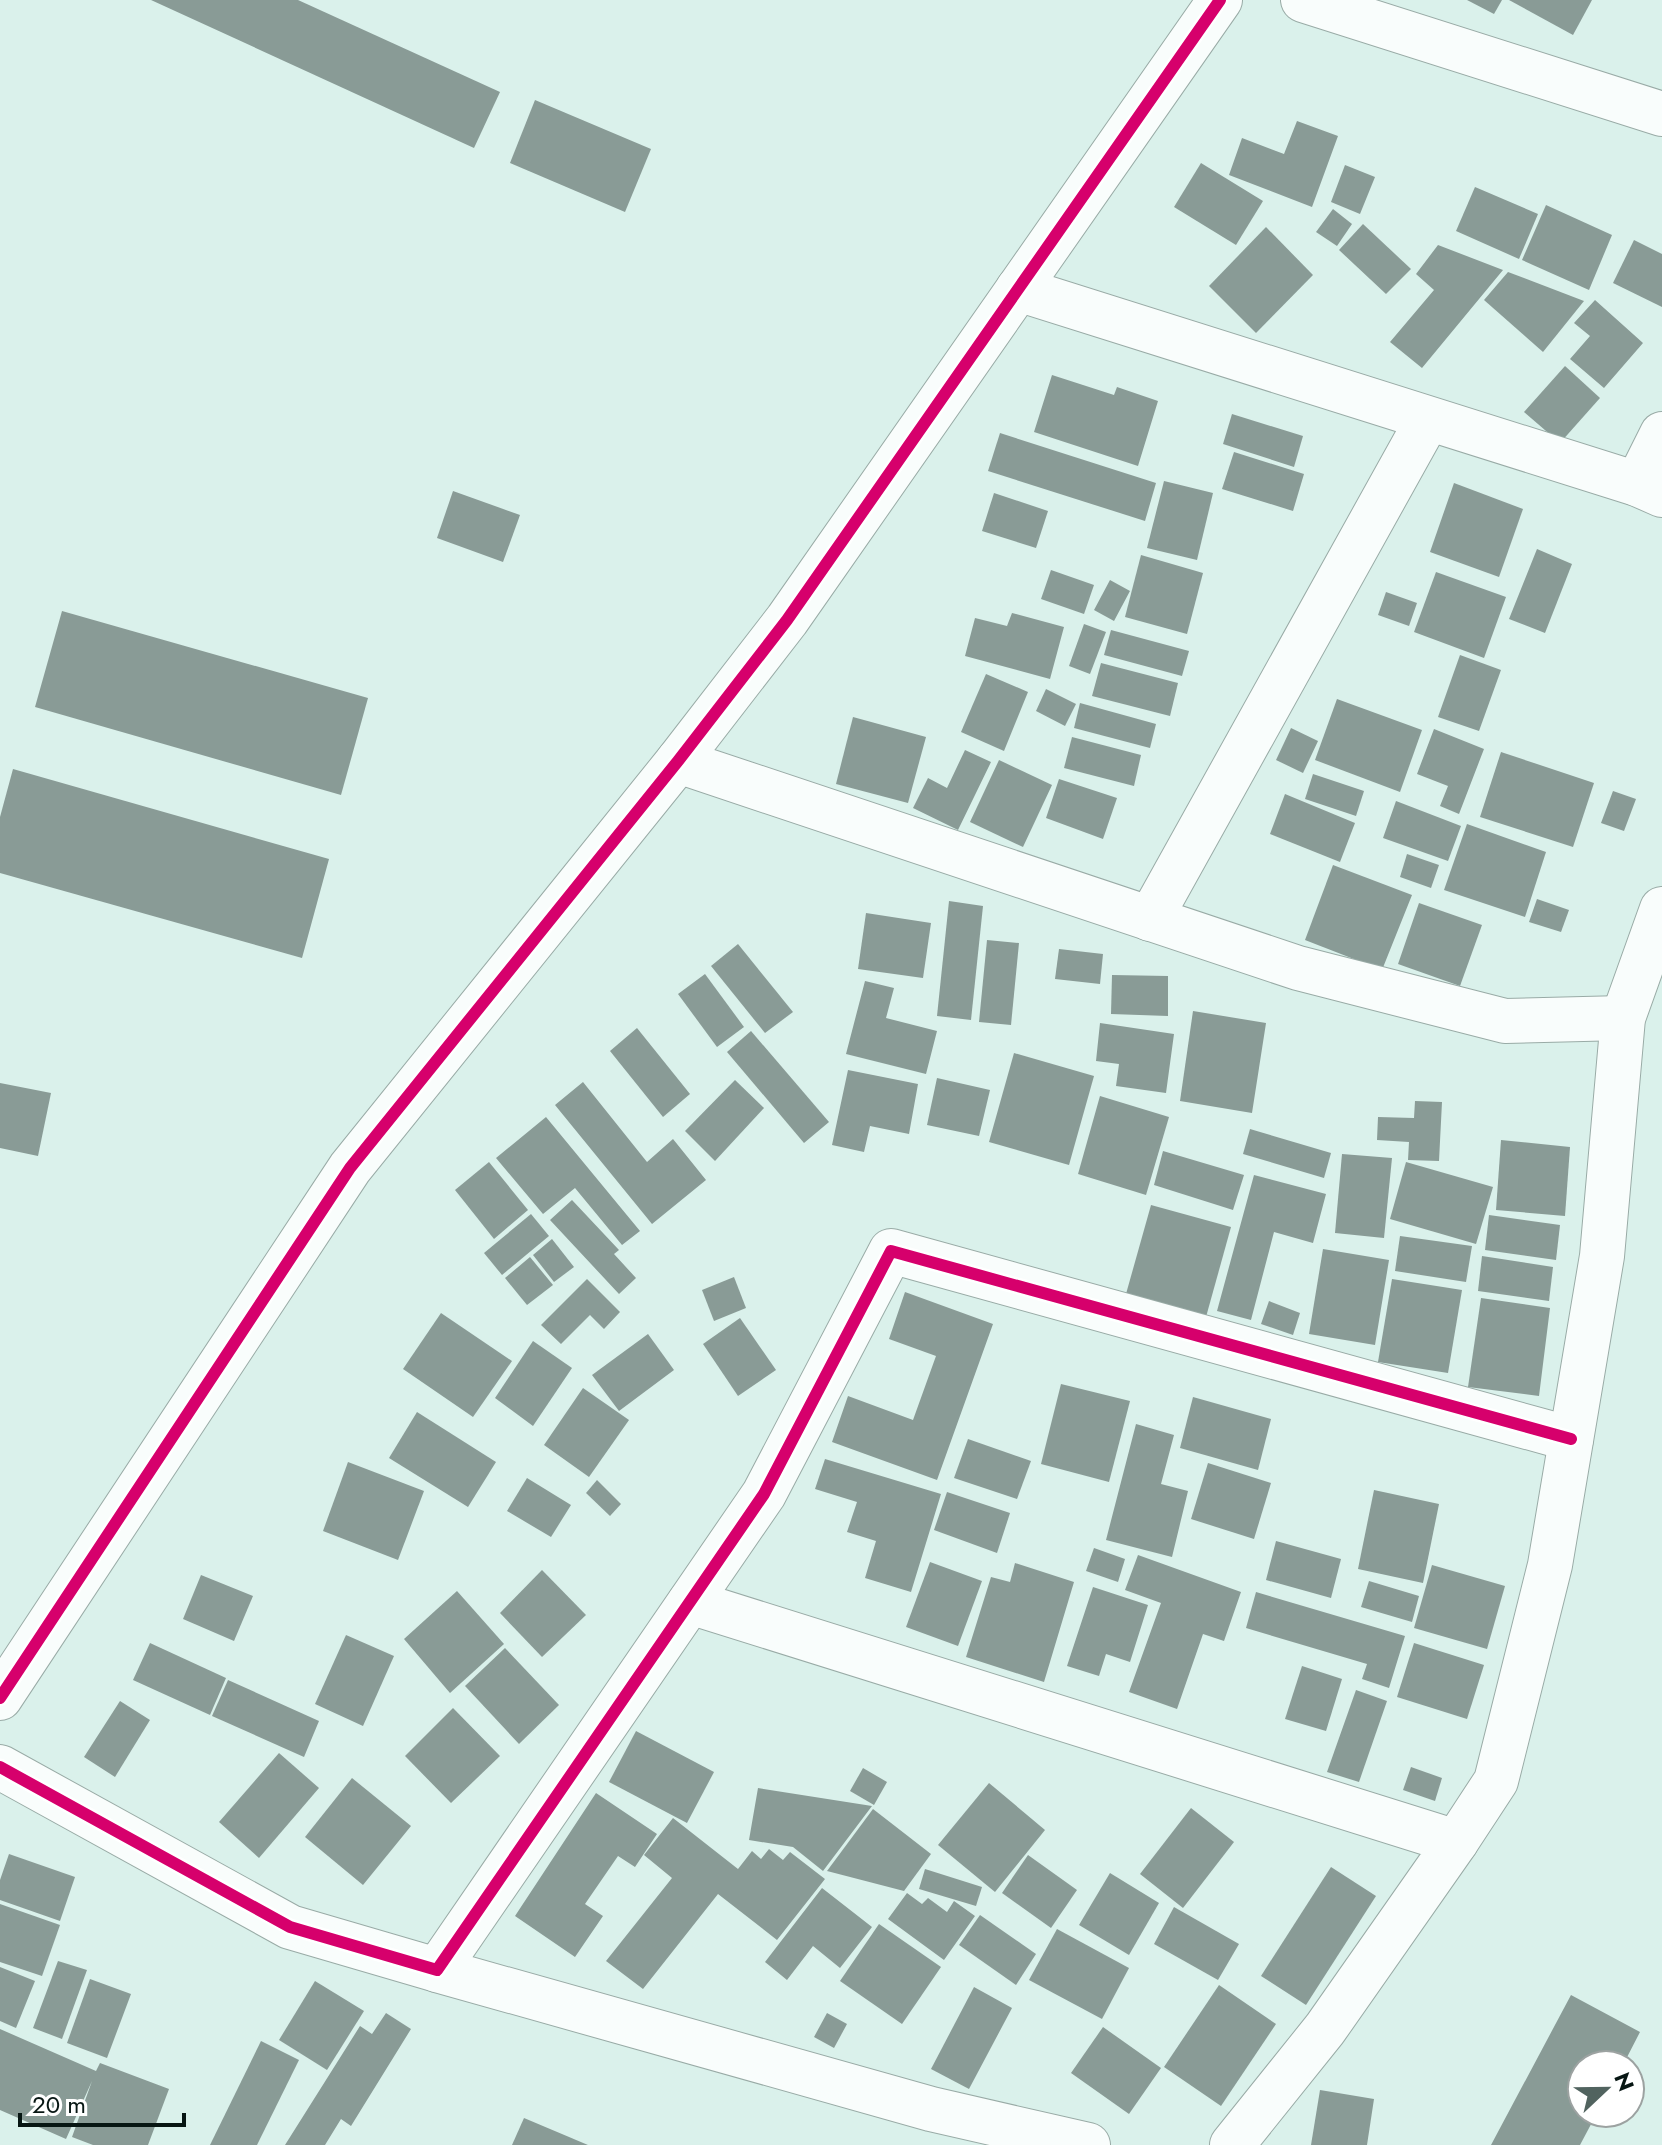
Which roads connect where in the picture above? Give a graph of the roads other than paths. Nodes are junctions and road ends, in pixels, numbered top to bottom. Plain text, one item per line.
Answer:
1 (1220, 0) edge
2 (1303, 0) edge
3 (1662, 114) edge
4 (1018, 289) junction
5 (1428, 419) junction
6 (1662, 434) edge
7 (1649, 490) edge
8 (678, 761) junction
9 (1662, 909) edge
10 (1150, 919) junction
11 (1623, 1018) junction
12 (1571, 1439) junction
13 (690, 1602) junction
14 (0, 1698) edge
15 (0, 1767) edge
16 (1456, 1842) junction
17 (437, 1970) junction
18 (1088, 2145) edge
19 (1232, 2145) edge

1 - 4 street
2 - 3 street
4 - 5 street
4 - 8 street
5 - 7 street
5 - 10 street
6 - 7 street
8 - 10 street
8 - 14 street
9 - 11 street
10 - 11 street
11 - 12 street
12 - 13 street
12 - 16 street
13 - 16 street
13 - 17 street
15 - 17 street
16 - 19 street
17 - 18 street

